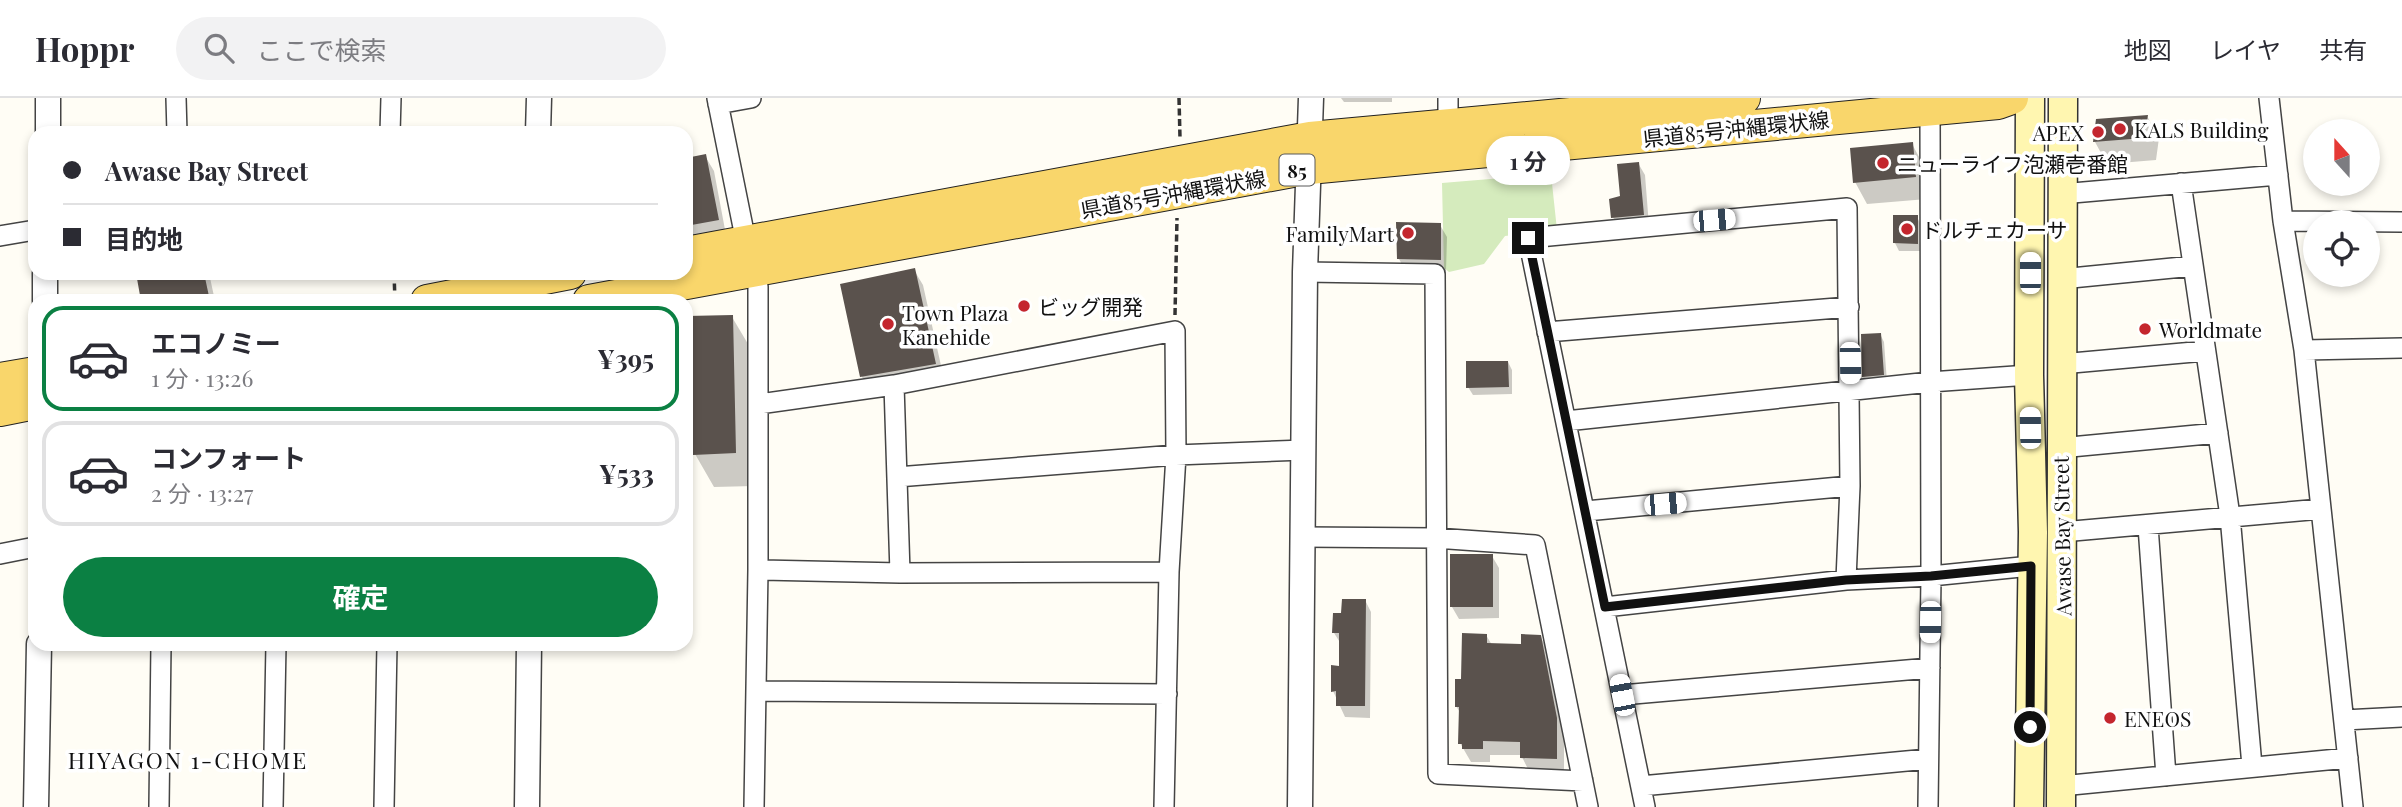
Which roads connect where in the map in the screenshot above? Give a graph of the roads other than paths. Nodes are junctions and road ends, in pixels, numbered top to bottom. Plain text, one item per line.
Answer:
1 (48, 98) edge
2 (176, 98) edge
3 (391, 98) edge
4 (539, 98) edge
5 (751, 98) edge
6 (1311, 98) edge
7 (1744, 98) edge
8 (2012, 98) edge
9 (2030, 98) edge
10 (2063, 98) edge
11 (2269, 98) edge
12 (718, 101) edge
13 (1930, 109) junction
14 (1448, 111) edge
15 (48, 126) edge
16 (177, 126) edge
17 (390, 126) edge
18 (538, 126) edge
19 (1309, 153) junction
20 (2278, 175) junction
21 (2181, 183) junction
22 (2061, 194) junction
23 (2283, 221) junction
24 (2402, 222) edge
25 (28, 231) edge
26 (0, 236) edge
27 (693, 253) edge
28 (751, 257) junction
29 (2193, 266) junction
30 (1305, 272) junction
31 (693, 273) edge
32 (2061, 278) junction
33 (666, 280) edge
34 (535, 285) edge
35 (474, 294) edge
36 (615, 294) edge
37 (1849, 307) junction
38 (1547, 332) junction
39 (2402, 348) edge
40 (2304, 350) junction
41 (2205, 351) junction
42 (2061, 364) junction
43 (28, 374) edge
44 (2029, 375) junction
45 (0, 379) edge
46 (1930, 382) junction
47 (894, 385) junction
48 (1850, 391) junction
49 (28, 404) edge
50 (759, 404) junction
51 (0, 410) edge
52 (1566, 421) junction
53 (2218, 433) junction
54 (2060, 448) junction
55 (1304, 450) junction
56 (1176, 454) junction
57 (897, 477) junction
58 (1850, 486) junction
59 (2322, 509) junction
60 (1586, 511) junction
61 (2230, 516) junction
62 (2148, 526) junction
63 (2062, 532) junction
64 (1302, 537) junction
65 (1435, 538) junction
66 (28, 548) edge
67 (0, 554) edge
68 (2031, 566) junction
69 (758, 570) junction
70 (1169, 572) junction
71 (900, 573) junction
72 (1931, 576) junction
73 (1846, 580) junction
74 (1605, 607) junction
75 (39, 651) edge
76 (162, 651) edge
77 (276, 651) edge
78 (387, 651) edge
79 (528, 651) edge
80 (1930, 668) junction
81 (757, 691) junction
82 (1167, 694) junction
83 (1622, 695) junction
84 (2402, 717) edge
85 (2344, 720) junction
86 (2348, 758) junction
87 (1928, 759) junction
88 (2252, 766) junction
89 (2166, 776) junction
90 (1583, 781) junction
91 (1641, 786) junction
92 (2061, 796) edge
93 (36, 807) edge
94 (159, 807) edge
95 (273, 807) edge
96 (384, 807) edge
97 (527, 807) edge
98 (754, 807) edge
99 (1164, 807) edge
100 (1300, 807) edge
101 (1588, 807) edge
102 (1645, 807) edge
103 (1928, 807) edge
104 (2029, 807) edge
105 (2353, 807) edge

1 - 15 street
2 - 16 street
3 - 17 street
4 - 18 street
5 - 12 street
6 - 19 street
7 - 14 main road, 県道85号沖縄環状線 / 85
8 - 13 main road, 県道85号沖縄環状線 / 85
9 - 44 main road, Awase Bay Street
10 - 22 main road, Awase Bay Street
11 - 20 street
12 - 28 street
13 - 19 main road, 県道85号沖縄環状線 / 85
13 - 46 street
14 - 19 main road, 県道85号沖縄環状線 / 85
19 - 28 main road, 県道85号沖縄環状線 / 85
19 - 30 street
20 - 21 street
20 - 23 street
21 - 22 street
21 - 29 street
22 - 32 main road, Awase Bay Street
23 - 24 street
23 - 40 street
25 - 26 street
27 - 28 main road, 県道85号沖縄環状線 / 85
28 - 31 main road, 県道85号沖縄環状線 / 85
28 - 50 street
29 - 32 street
29 - 41 street
30 - 55 street
30 - 65 street
32 - 42 main road, Awase Bay Street
33 - 36 main road, 県道85号沖縄環状線 / 85
34 - 35 main road
37 - 38 street
37 - 38 street
37 - 48 street
38 - 52 street
39 - 40 street
40 - 59 street
41 - 42 street
41 - 53 street
42 - 54 main road, Awase Bay Street
43 - 45 main road
44 - 46 street
44 - 68 main road, Awase Bay Street
46 - 48 street
46 - 72 street
47 - 50 street
47 - 56 street
47 - 57 street
48 - 52 street
48 - 58 street
49 - 51 main road
50 - 69 street
52 - 60 street
53 - 54 street
53 - 61 street
54 - 63 main road, Awase Bay Street
55 - 56 street
55 - 64 street
56 - 57 street
56 - 70 street
57 - 71 street
58 - 60 street
58 - 73 street
59 - 61 street
59 - 85 street
60 - 74 street
61 - 62 street
61 - 88 street
62 - 63 street
62 - 89 street
63 - 92 main road, Awase Bay Street
64 - 65 street
64 - 100 street
65 - 90 street
65 - 90 street
66 - 67 street
68 - 72 street
68 - 104 main road, Awase Bay Street
69 - 71 street
69 - 81 street
70 - 71 street
70 - 82 street
72 - 73 street
72 - 80 street
73 - 74 street
74 - 83 street
75 - 93 street
76 - 94 street
77 - 95 street
78 - 96 street
79 - 97 street
80 - 83 street
80 - 87 street
81 - 82 street
81 - 98 street
82 - 99 street
83 - 91 street
84 - 85 street
85 - 86 street
86 - 88 street
86 - 105 street
87 - 91 street
87 - 103 street
88 - 89 street
89 - 92 street
90 - 101 street
91 - 102 street

